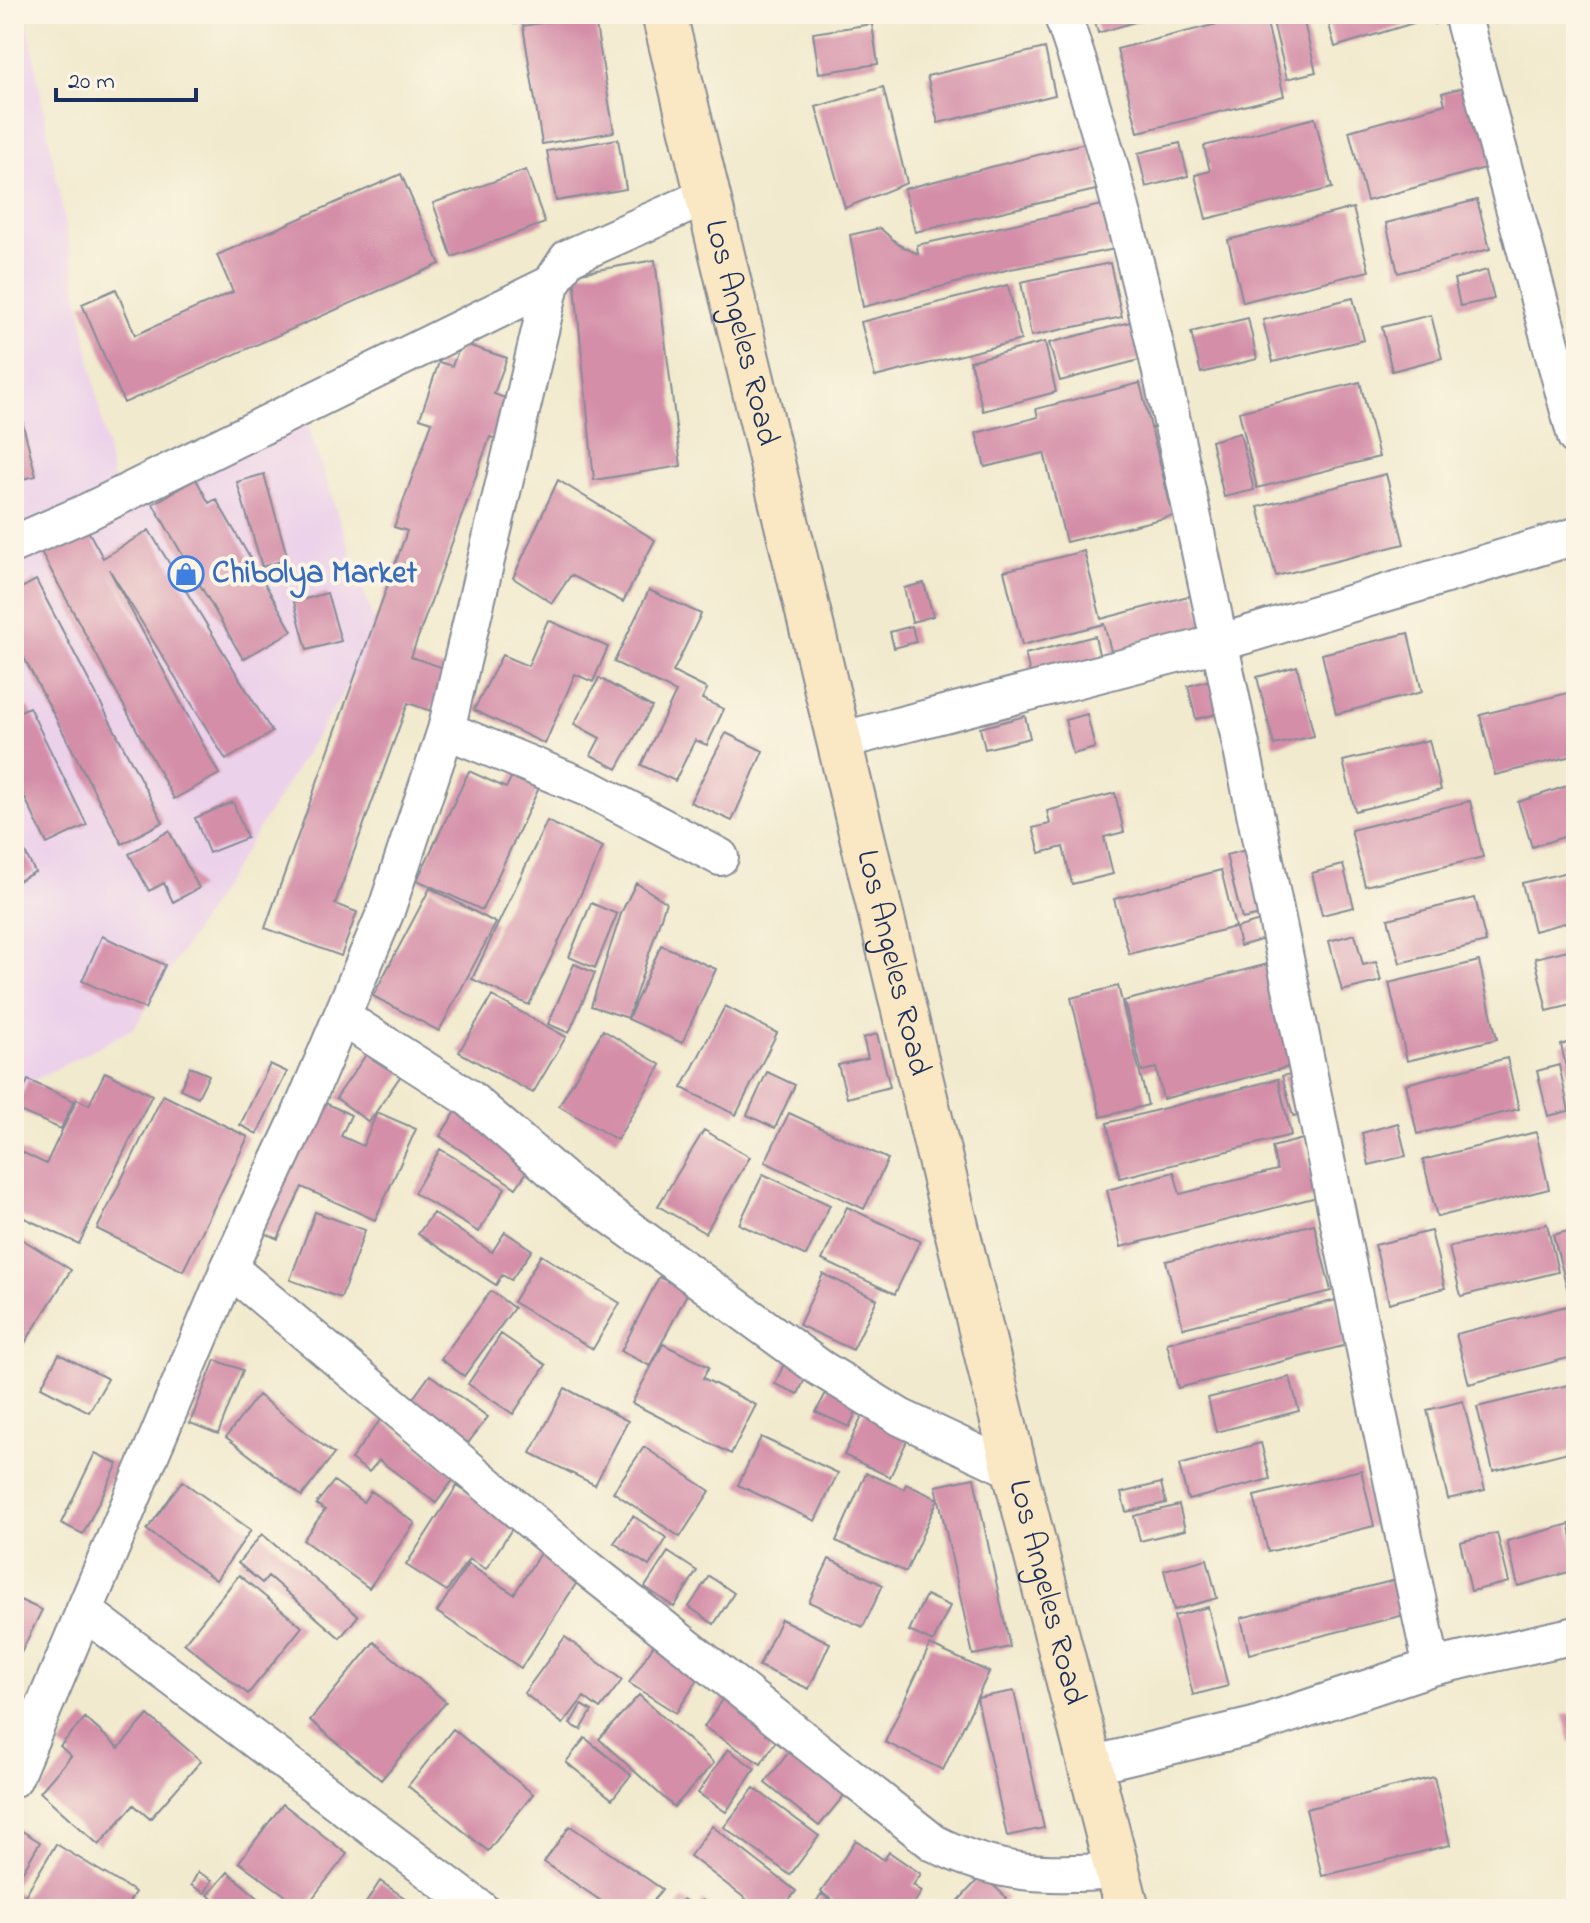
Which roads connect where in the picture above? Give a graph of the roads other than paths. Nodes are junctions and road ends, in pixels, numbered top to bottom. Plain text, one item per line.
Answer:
1 (664, 14) edge
2 (1062, 14) edge
3 (1462, 14) edge
4 (707, 196) junction
5 (551, 284) junction
6 (1576, 437) edge
7 (1576, 536) edge
8 (14, 544) edge
9 (1219, 643) junction
10 (446, 730) junction
11 (839, 741) junction
12 (720, 857) dead end
13 (342, 1017) junction
14 (229, 1268) junction
15 (1015, 1471) junction
16 (84, 1611) junction
17 (1576, 1635) edge
18 (1432, 1667) junction
19 (1090, 1765) junction
20 (14, 1778) edge
21 (1122, 1890) edge
22 (480, 1909) edge

1 - 4 main road, Los Angeles Road
2 - 9 street
3 - 6 street
4 - 5 street
4 - 11 main road, Los Angeles Road
5 - 8 street
5 - 10 street
7 - 9 street
9 - 11 street
9 - 18 street
10 - 12 street
10 - 13 street
11 - 15 main road, Los Angeles Road
13 - 14 street
13 - 15 street
14 - 16 street
14 - 21 street
15 - 19 main road, Los Angeles Road
16 - 20 street
16 - 22 street
17 - 18 street
18 - 19 street
19 - 21 main road, Los Angeles Road

